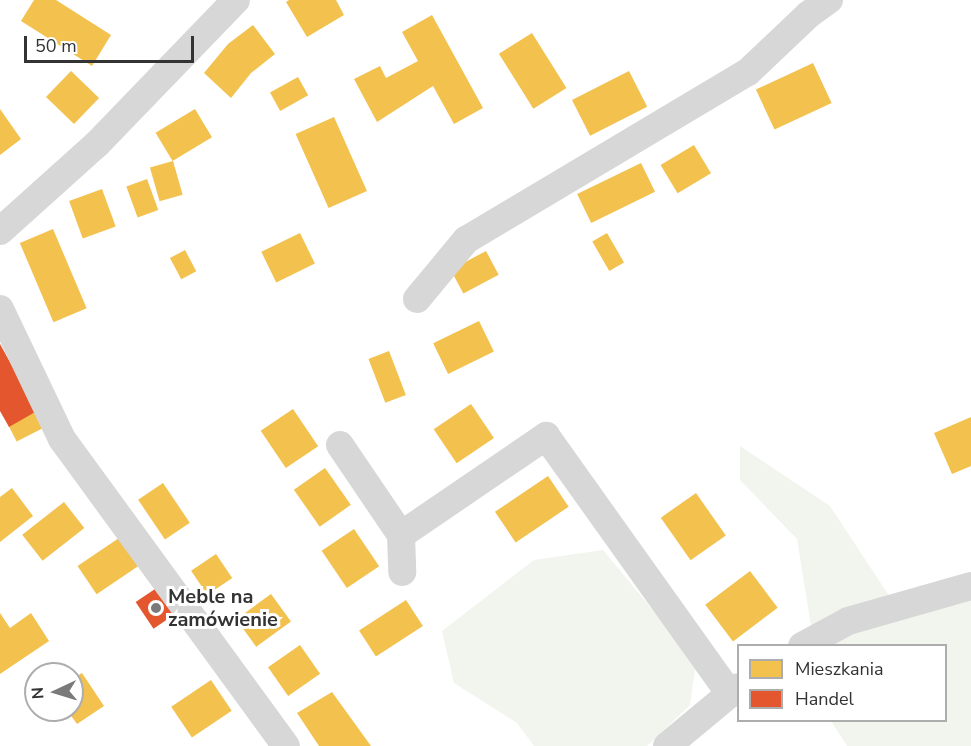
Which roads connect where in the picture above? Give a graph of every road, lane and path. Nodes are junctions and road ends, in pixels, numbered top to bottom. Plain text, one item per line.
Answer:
1 (236, 0) edge
2 (829, 0) edge
3 (0, 231) edge
4 (417, 299) dead end
5 (0, 309) edge
6 (340, 445) dead end
7 (401, 535) junction
8 (402, 572) dead end
9 (971, 586) edge
10 (804, 644) edge
11 (734, 691) edge
12 (286, 746) edge
13 (667, 746) edge

1 - 3 street
2 - 4 street
5 - 12 street
6 - 7 street
7 - 8 street
7 - 11 street
9 - 10 street
11 - 13 street

